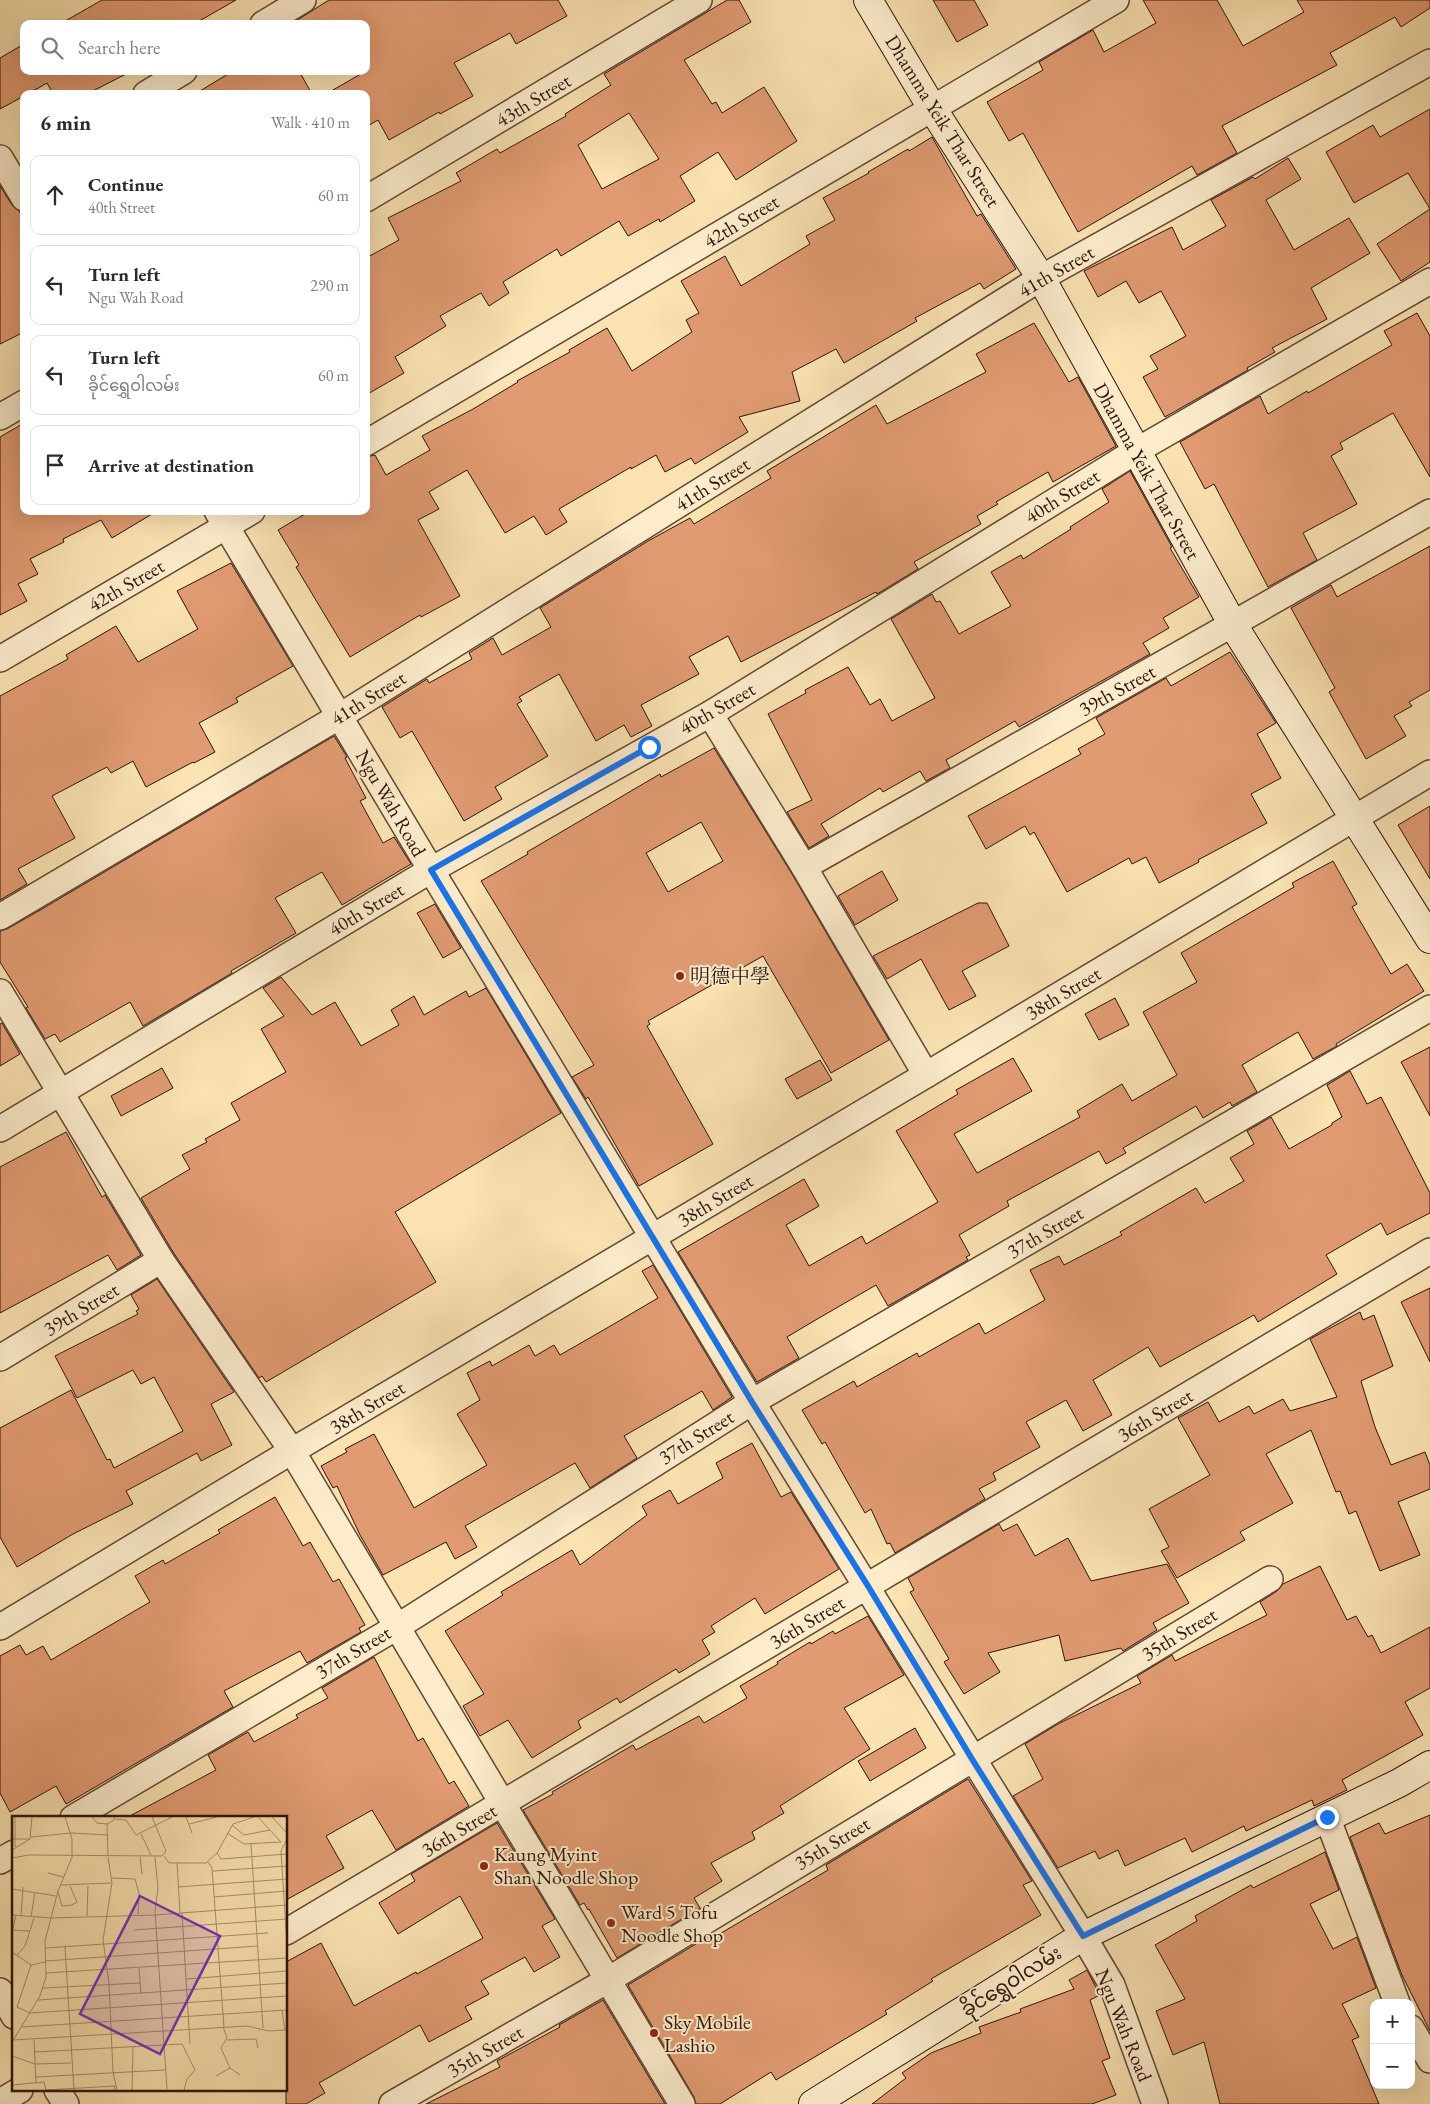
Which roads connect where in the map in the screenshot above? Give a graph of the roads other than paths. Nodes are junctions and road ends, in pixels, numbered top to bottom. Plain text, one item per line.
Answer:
1 (304, 0) edge
2 (699, 0) edge
3 (868, 0) edge
4 (1116, 0) edge
5 (271, 20) edge
6 (1430, 62) edge
7 (177, 75) edge
8 (153, 90) edge
9 (932, 108) junction
10 (8, 170) edge
11 (20, 191) edge
12 (370, 197) edge
13 (1041, 278) junction
14 (1430, 281) edge
15 (20, 405) edge
16 (0, 417) edge
17 (370, 441) edge
18 (1136, 451) junction
19 (1430, 512) edge
20 (236, 515) edge
21 (221, 519) edge
22 (1233, 625) junction
23 (0, 659) edge
24 (710, 714) junction
25 (340, 716) junction
26 (1430, 773) edge
27 (1354, 819) junction
28 (804, 867) junction
29 (431, 870) junction
30 (0, 917) edge
31 (1430, 939) edge
32 (0, 992) edge
33 (1430, 1008) edge
34 (926, 1075) junction
35 (60, 1092) junction
36 (0, 1129) edge
37 (652, 1237) junction
38 (1430, 1251) edge
39 (162, 1260) junction
40 (0, 1358) edge
41 (752, 1402) junction
42 (292, 1451) junction
43 (1270, 1579) dead end
44 (868, 1586) junction
45 (397, 1626) junction
46 (0, 1627) edge
47 (972, 1759) junction
48 (1430, 1764) edge
49 (502, 1804) junction
50 (76, 1816) edge
51 (1327, 1817) junction
52 (12, 1854) edge
53 (0, 1861) edge
54 (288, 1931) edge
55 (1083, 1936) junction
56 (608, 1980) junction
57 (0, 1991) edge
58 (1395, 1999) edge
59 (12, 2012) edge
60 (1415, 2035) edge
61 (1430, 2060) edge
62 (17, 2092) edge
63 (58, 2092) edge
64 (0, 2102) edge
65 (66, 2104) edge
66 (392, 2104) edge
67 (682, 2104) edge
68 (813, 2104) edge
69 (1155, 2104) edge

1 - 5 street
2 - 12 street, 43th Street
3 - 9 main road, Dhamma Yeik Thar Street
4 - 9 street, 42th Street
6 - 13 street, 41th Street
7 - 8 street
9 - 13 main road, Dhamma Yeik Thar Street
9 - 17 street, 42th Street
10 - 11 street
13 - 18 main road, Dhamma Yeik Thar Street
13 - 25 street, 41th Street
14 - 18 street, 40th Street
15 - 16 street
18 - 22 main road, Dhamma Yeik Thar Street
18 - 24 street, 40th Street
19 - 22 street, 39th Street
20 - 21 street, 42th Street
21 - 23 street, 42th Street
21 - 25 street, Ngu Wah Road
22 - 27 main road, Dhamma Yeik Thar Street
22 - 28 street, 39th Street
24 - 28 street
24 - 29 street, 40th Street
25 - 29 street, Ngu Wah Road
25 - 30 street, 41th Street
26 - 27 street, 38th Street
27 - 31 main road, Dhamma Yeik Thar Street
27 - 34 street, 38th Street
28 - 34 street
29 - 35 street, 40th Street
29 - 37 street, Ngu Wah Road
32 - 35 street
33 - 41 street, 37th Street
34 - 37 street, 38th Street
35 - 36 street, 40th Street
35 - 39 street
37 - 41 street, Ngu Wah Road
37 - 42 street, 38th Street
38 - 44 street, 36th Street
39 - 40 street, 39th Street
39 - 42 street
41 - 44 street, Ngu Wah Road
41 - 45 street, 37th Street
42 - 45 street
42 - 46 street, 38th Street
43 - 47 street, 35th Street
44 - 47 street, Ngu Wah Road
44 - 49 street, 36th Street
45 - 49 street
45 - 50 street, 37th Street
47 - 55 street, Ngu Wah Road
47 - 56 street, 35th Street
48 - 51 main road, ခိုင်ရွှေဝါလမ်း
49 - 54 street, 36th Street
49 - 56 street
51 - 55 main road, ခိုင်ရွှေဝါလမ်း
51 - 58 street
52 - 53 street
55 - 68 main road, ခိုင်ရွှေဝါလမ်း
55 - 69 street, Ngu Wah Road
56 - 66 street, 35th Street
56 - 67 street
57 - 59 street
60 - 61 street
62 - 64 street
63 - 65 street

